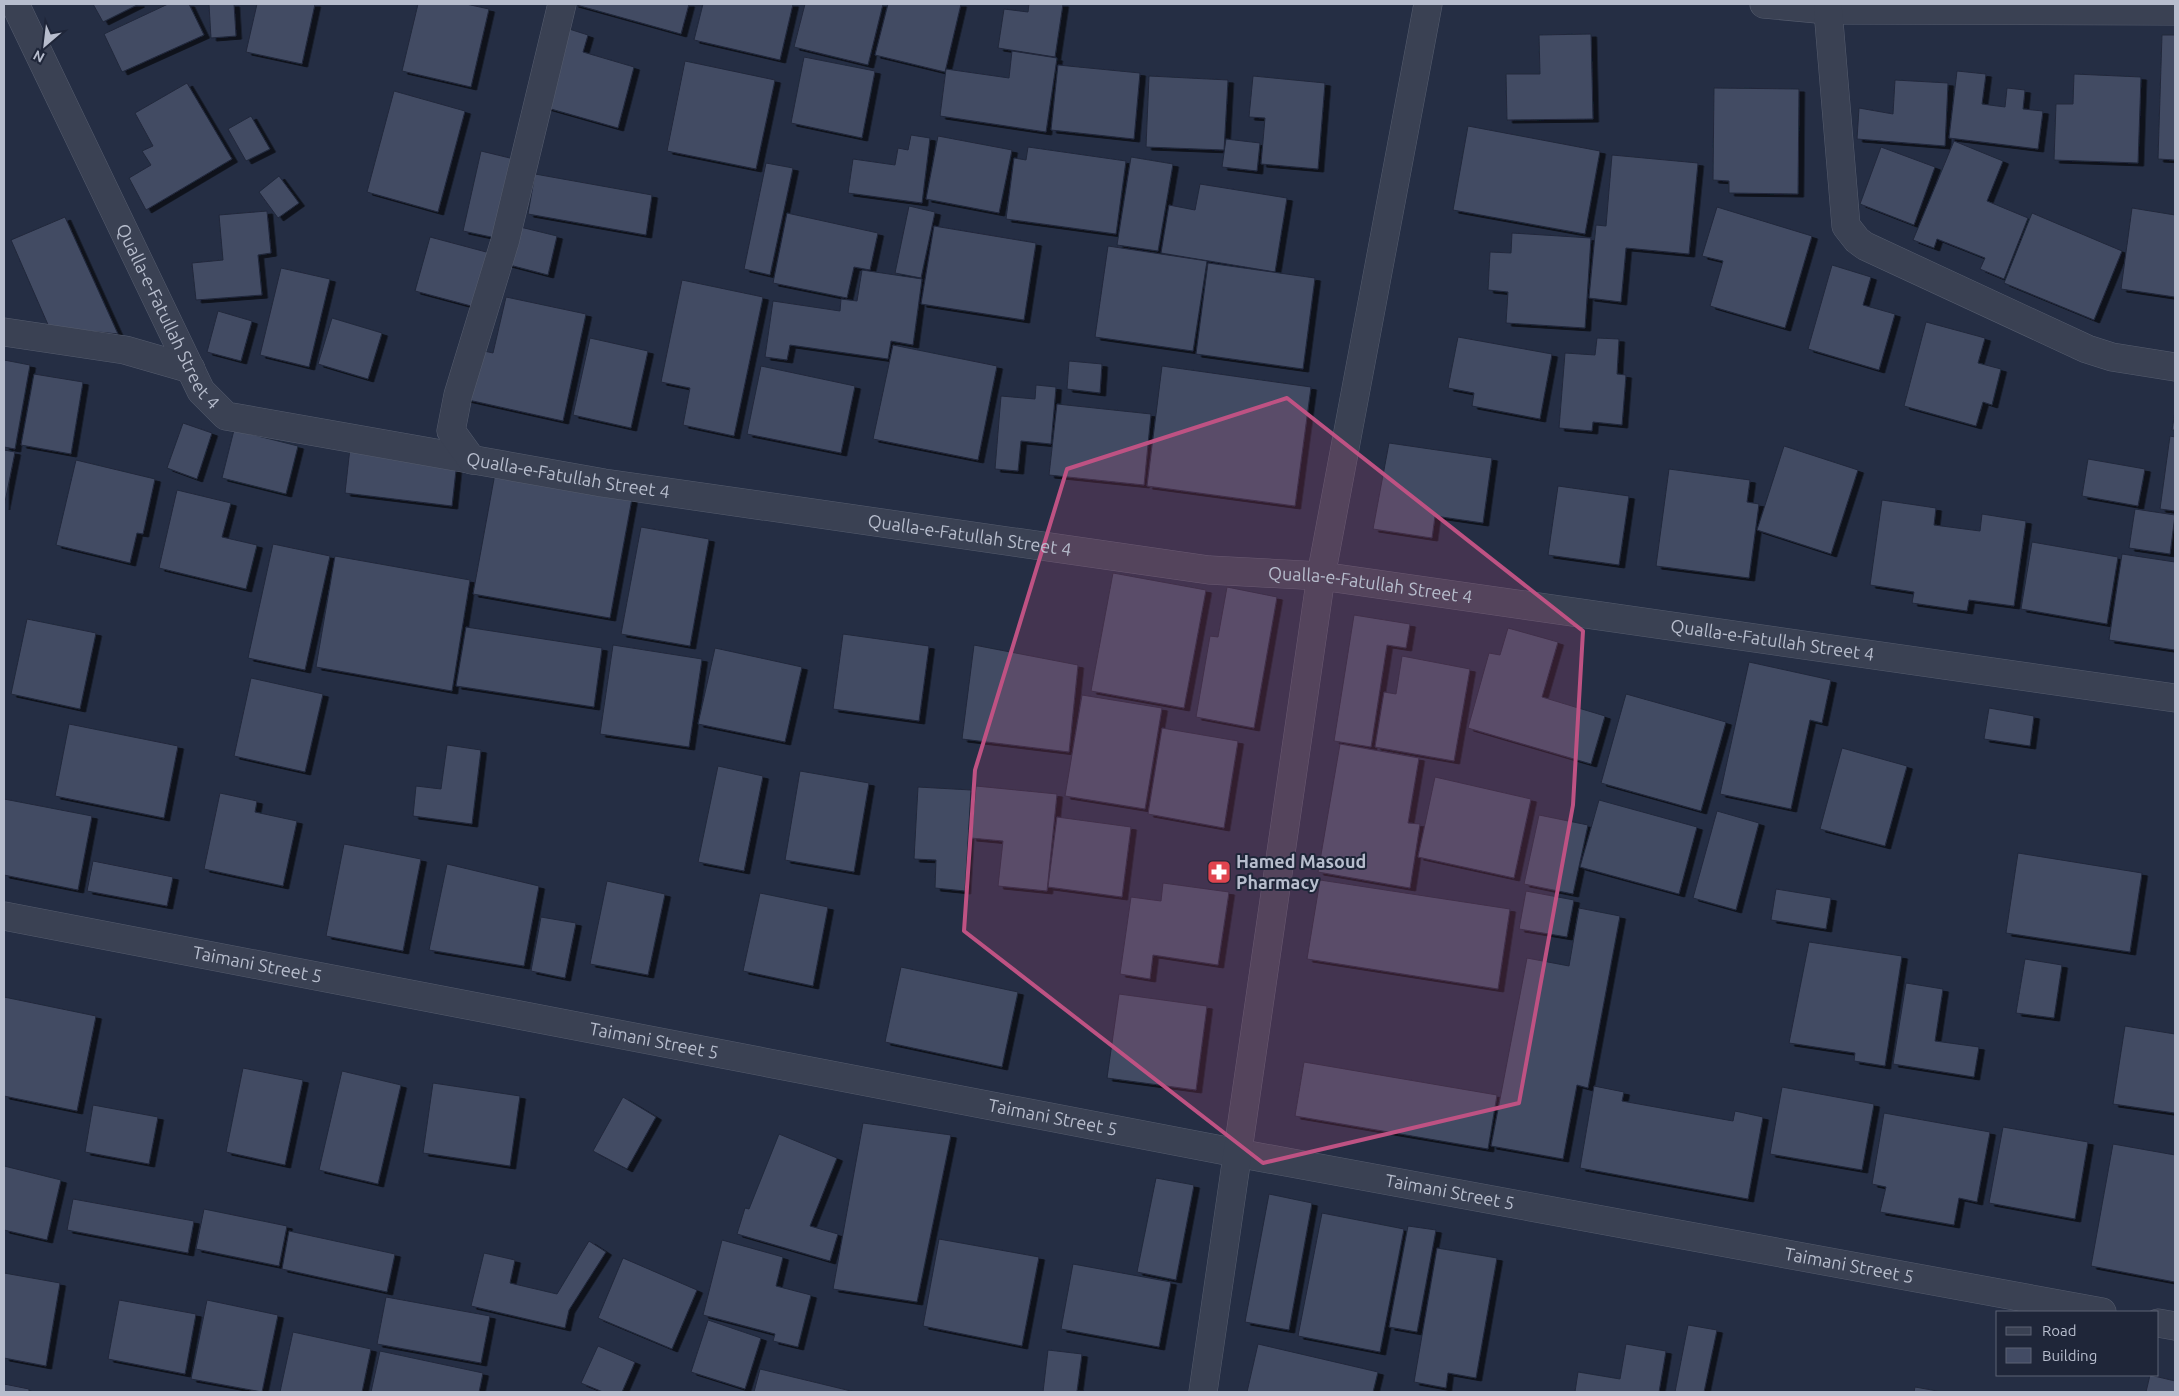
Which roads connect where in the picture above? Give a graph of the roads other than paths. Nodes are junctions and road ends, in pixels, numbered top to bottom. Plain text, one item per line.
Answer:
1 (15, 4) edge
2 (562, 4) edge
3 (1428, 4) edge
4 (1764, 4) edge
5 (1828, 10) junction
6 (2175, 11) edge
7 (4, 332) edge
8 (2175, 368) edge
9 (191, 370) junction
10 (472, 460) junction
11 (1321, 576) junction
12 (2175, 698) edge
13 (4, 916) edge
14 (1237, 1153) junction
15 (2097, 1311) edge
16 (2159, 1323) edge
17 (2175, 1326) edge
18 (1203, 1392) edge

1 - 9 street, Qualla-e-Fatullah Street 4
2 - 10 street
3 - 11 street
4 - 5 street
5 - 6 street
5 - 8 street
7 - 9 street
9 - 10 street, Qualla-e-Fatullah Street 4
10 - 11 street, Qualla-e-Fatullah Street 4
11 - 12 street, Qualla-e-Fatullah Street 4
11 - 14 street
13 - 14 street, Taimani Street 5
14 - 15 street, Taimani Street 5
14 - 18 street
16 - 17 street

